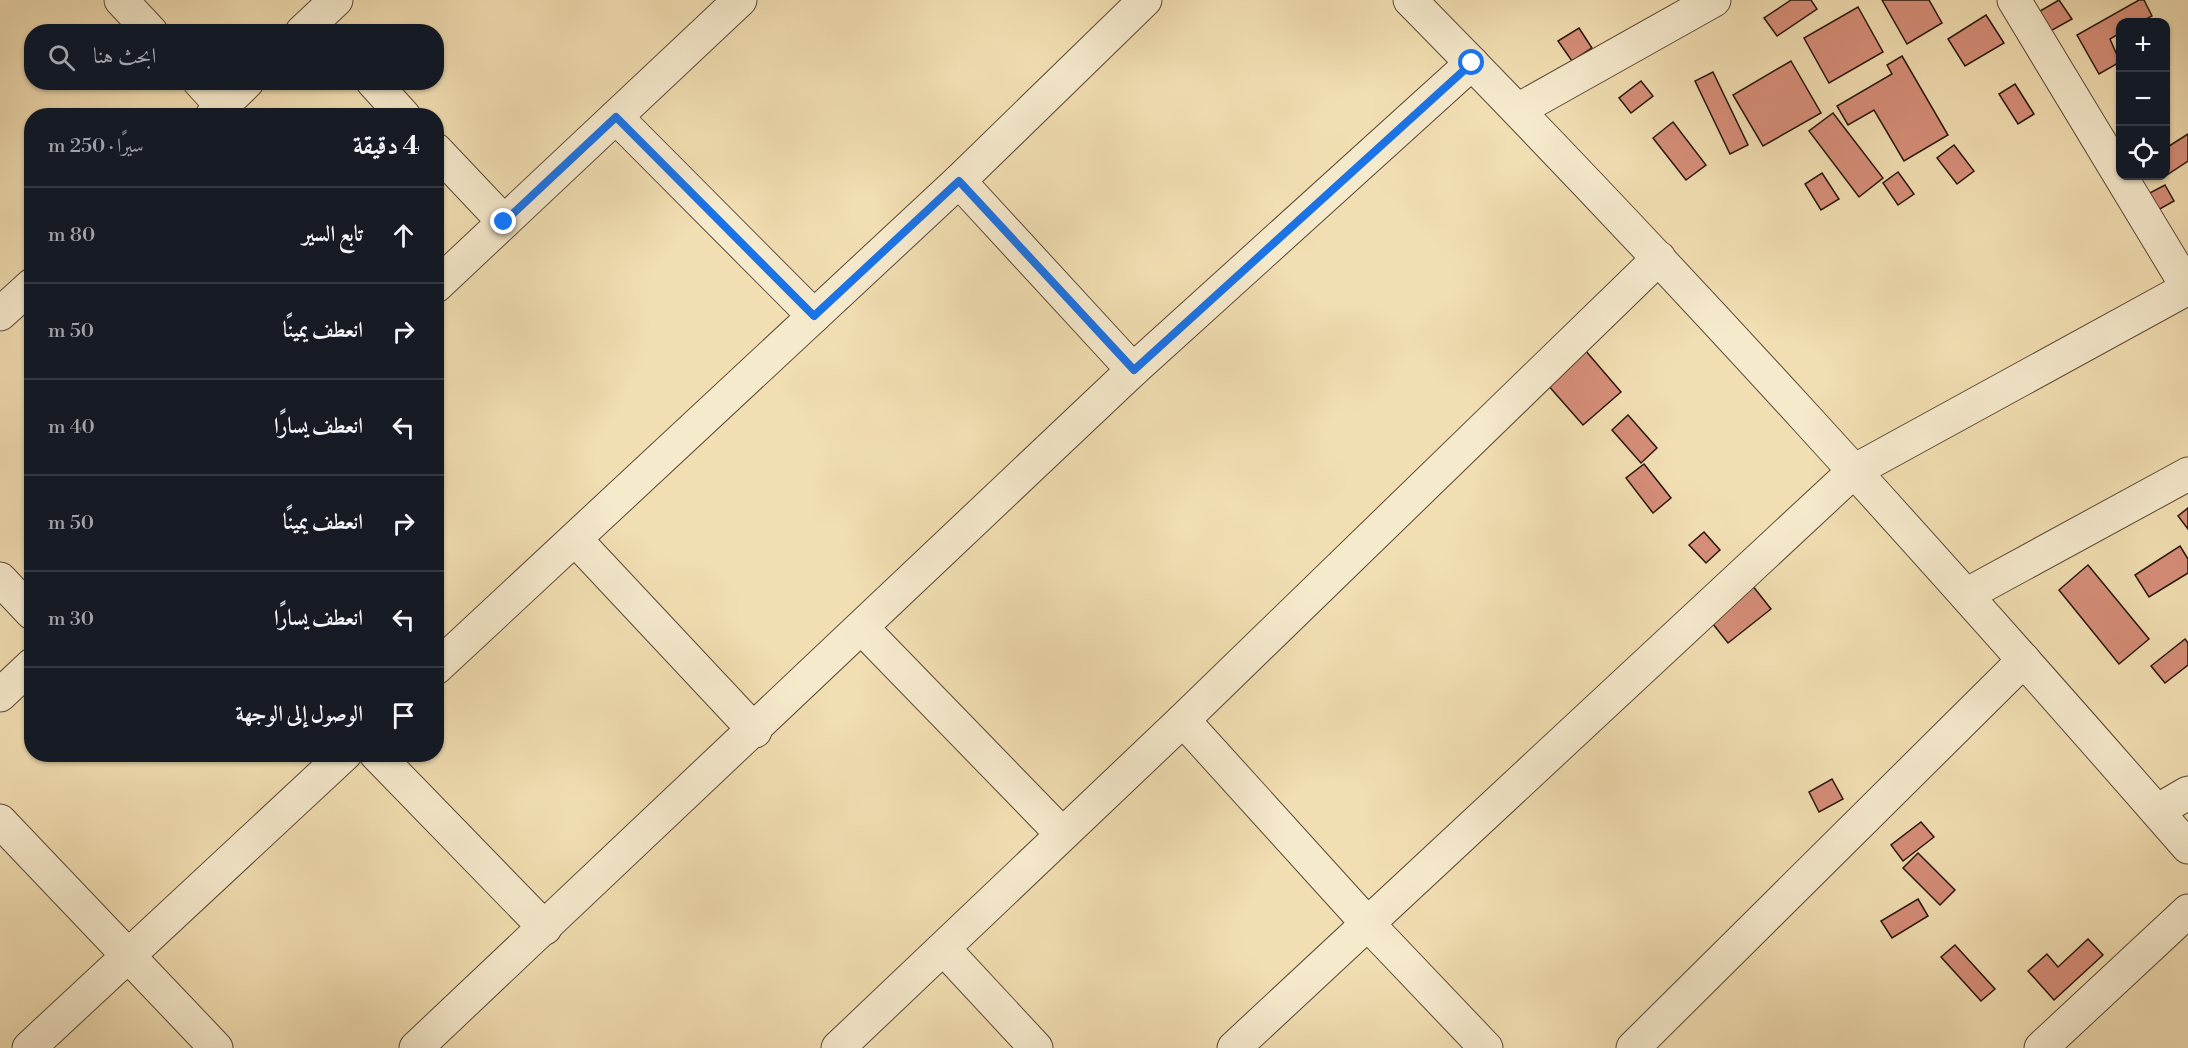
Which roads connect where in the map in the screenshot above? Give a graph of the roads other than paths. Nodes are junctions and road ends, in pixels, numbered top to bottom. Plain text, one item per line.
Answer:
1 (121, 0) edge
2 (740, 0) edge
3 (1145, 0) edge
4 (1410, 0) edge
5 (1714, 0) edge
6 (2014, 0) edge
7 (144, 24) edge
8 (1472, 63) junction
9 (205, 90) edge
10 (239, 90) edge
11 (380, 90) edge
12 (215, 108) edge
13 (220, 108) edge
14 (397, 108) edge
15 (1518, 110) junction
16 (616, 117) junction
17 (444, 158) edge
18 (959, 181) junction
19 (504, 222) junction
20 (1659, 258) junction
21 (444, 278) edge
22 (2188, 288) edge
23 (24, 292) edge
24 (0, 314) edge
25 (814, 316) junction
26 (1134, 370) junction
27 (1854, 471) junction
28 (2188, 474) edge
29 (576, 540) junction
30 (0, 579) edge
31 (1966, 595) junction
32 (24, 604) edge
33 (862, 628) junction
34 (444, 653) edge
35 (2024, 660) junction
36 (24, 672) edge
37 (0, 695) edge
38 (1183, 720) junction
39 (755, 731) junction
40 (336, 762) edge
41 (384, 762) edge
42 (2188, 793) edge
43 (2157, 811) junction
44 (0, 821) edge
45 (1062, 834) junction
46 (2188, 847) edge
47 (2188, 911) edge
48 (1367, 923) junction
49 (545, 928) junction
50 (945, 950) junction
51 (129, 957) junction
52 (421, 1046) edge
53 (29, 1048) edge
54 (216, 1048) edge
55 (838, 1048) edge
56 (1036, 1048) edge
57 (1234, 1048) edge
58 (1486, 1048) edge
59 (1633, 1048) edge
60 (2041, 1048) edge

1 - 7 street
2 - 16 street
3 - 18 street
4 - 8 street
5 - 15 street
6 - 22 street
8 - 15 street
8 - 26 street
9 - 12 street
10 - 13 street
11 - 14 street
15 - 20 street
16 - 19 street
16 - 25 street
17 - 19 street
18 - 25 street
18 - 26 street
19 - 21 street
20 - 27 street
20 - 38 street
22 - 27 street
23 - 24 street
25 - 29 street
26 - 33 street
27 - 31 street
27 - 48 street
28 - 31 street
29 - 34 street
29 - 39 street
30 - 32 street
31 - 35 street
33 - 39 street
33 - 45 street
35 - 43 street
35 - 59 street
36 - 37 street
38 - 45 street
38 - 48 street
39 - 49 street
40 - 51 street
41 - 49 street
42 - 43 street
43 - 46 street
44 - 51 street
45 - 50 street
47 - 60 street
48 - 57 street
48 - 58 street
49 - 52 street
50 - 55 street
50 - 56 street
51 - 53 street
51 - 54 street

